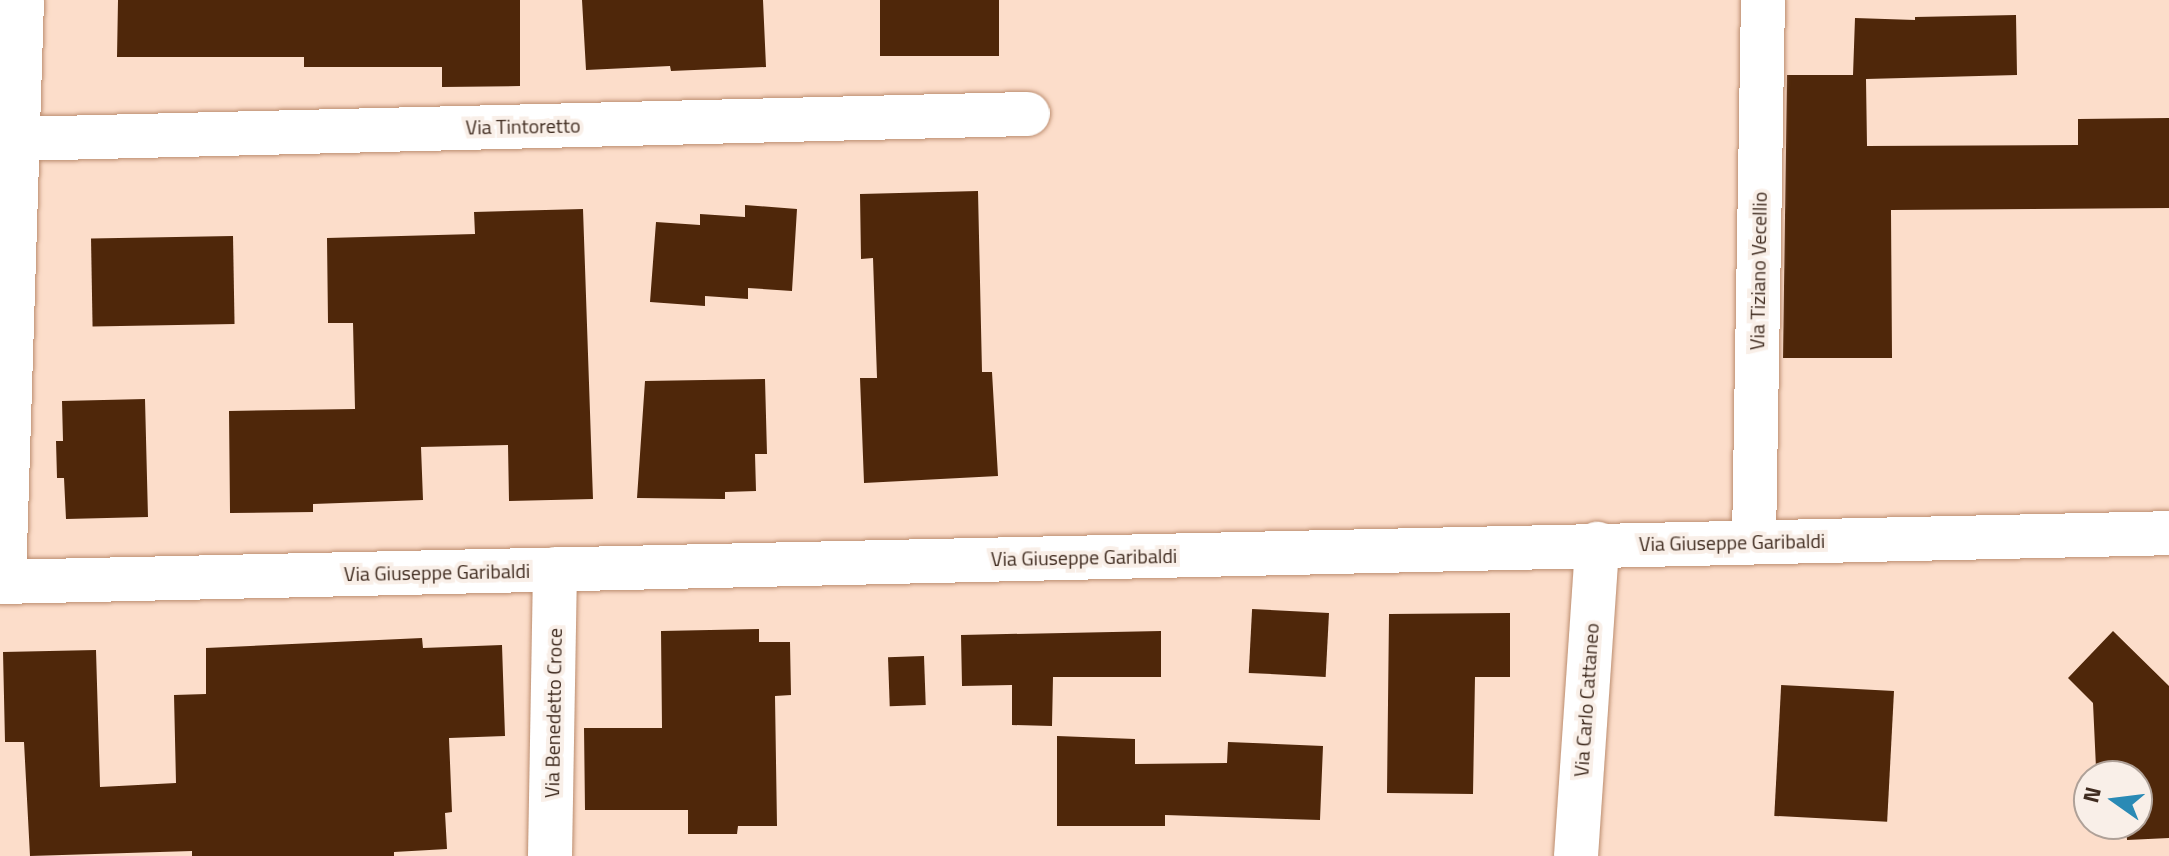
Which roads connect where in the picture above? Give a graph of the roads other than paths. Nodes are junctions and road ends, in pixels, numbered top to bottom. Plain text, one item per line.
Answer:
1 (22, 0) edge
2 (1763, 0) edge
3 (1028, 114) dead end
4 (17, 139) junction
5 (8, 208) edge
6 (2169, 533) edge
7 (1754, 541) junction
8 (1597, 544) junction
9 (555, 569) junction
10 (2, 582) edge
11 (550, 856) edge
12 (1576, 856) edge

1 - 4 street
2 - 7 street, Via Tiziano Vecellio
3 - 4 street, Via Tintoretto
4 - 5 street
5 - 10 street
6 - 7 street, Via Giuseppe Garibaldi
7 - 8 street, Via Giuseppe Garibaldi
8 - 9 street, Via Giuseppe Garibaldi
8 - 12 street, Via Carlo Cattaneo
9 - 10 street, Via Giuseppe Garibaldi
9 - 11 street, Via Benedetto Croce

